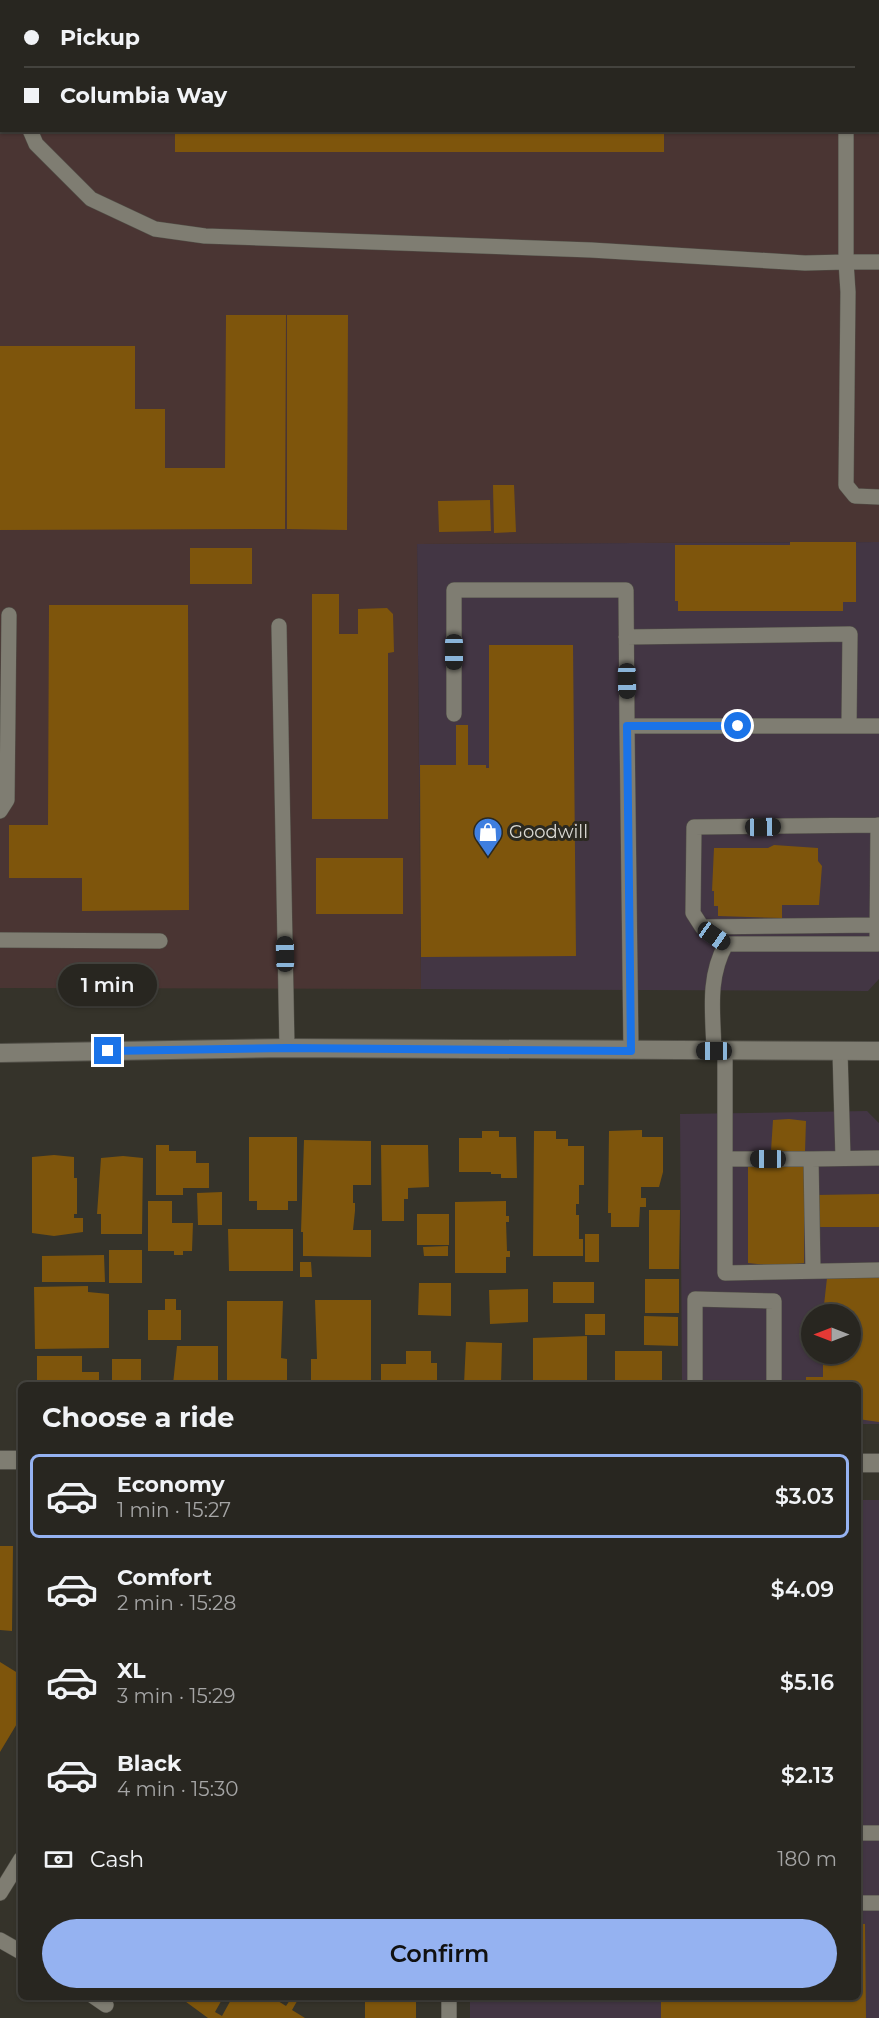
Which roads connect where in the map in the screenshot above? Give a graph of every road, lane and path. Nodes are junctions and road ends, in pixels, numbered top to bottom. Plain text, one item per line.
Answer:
1 (31, 132) edge
2 (846, 132) edge
3 (846, 262) junction
4 (879, 262) edge
5 (879, 497) edge
6 (9, 615) dead end
7 (279, 626) dead end
8 (626, 637) junction
9 (454, 714) dead end
10 (627, 726) junction
11 (849, 726) junction
12 (879, 726) edge
13 (0, 811) edge
14 (879, 825) edge
15 (878, 925) junction
16 (702, 927) junction
17 (0, 940) edge
18 (160, 941) dead end
19 (726, 944) junction
20 (287, 1048) junction
21 (631, 1051) junction
22 (720, 1051) junction
23 (840, 1051) junction
24 (879, 1051) edge
25 (0, 1053) edge
26 (843, 1158) junction
27 (879, 1158) edge
28 (725, 1159) junction
29 (812, 1159) junction
30 (879, 1270) edge
31 (813, 1271) junction
32 (695, 1382) edge
33 (774, 1382) edge
34 (0, 1460) edge
35 (18, 1460) edge
36 (861, 1462) edge
37 (879, 1462) edge
38 (861, 1833) edge
39 (879, 1833) edge
40 (18, 1864) edge
41 (0, 1893) edge
42 (861, 1903) edge
43 (879, 1903) edge
44 (0, 1940) edge
45 (18, 1950) edge
46 (449, 2000) edge
47 (448, 2018) edge

1 - 3 lane
2 - 3 lane
3 - 4 lane
3 - 5 lane
6 - 13 lane
7 - 20 lane
8 - 9 lane
8 - 10 lane
8 - 11 lane
10 - 11 lane
10 - 21 lane
11 - 12 lane
14 - 15 lane
14 - 16 lane
15 - 16 lane
15 - 19 lane
16 - 19 lane
17 - 18 lane
19 - 22 lane
20 - 21 street
20 - 25 street
21 - 22 street
22 - 23 street
22 - 28 lane
23 - 24 street
23 - 26 lane
26 - 27 lane
26 - 29 lane
28 - 29 lane
28 - 31 lane
29 - 31 lane
30 - 31 lane
32 - 33 lane
34 - 35 street
36 - 37 street
38 - 39 lane
40 - 41 lane
42 - 43 lane
44 - 45 lane
46 - 47 lane

